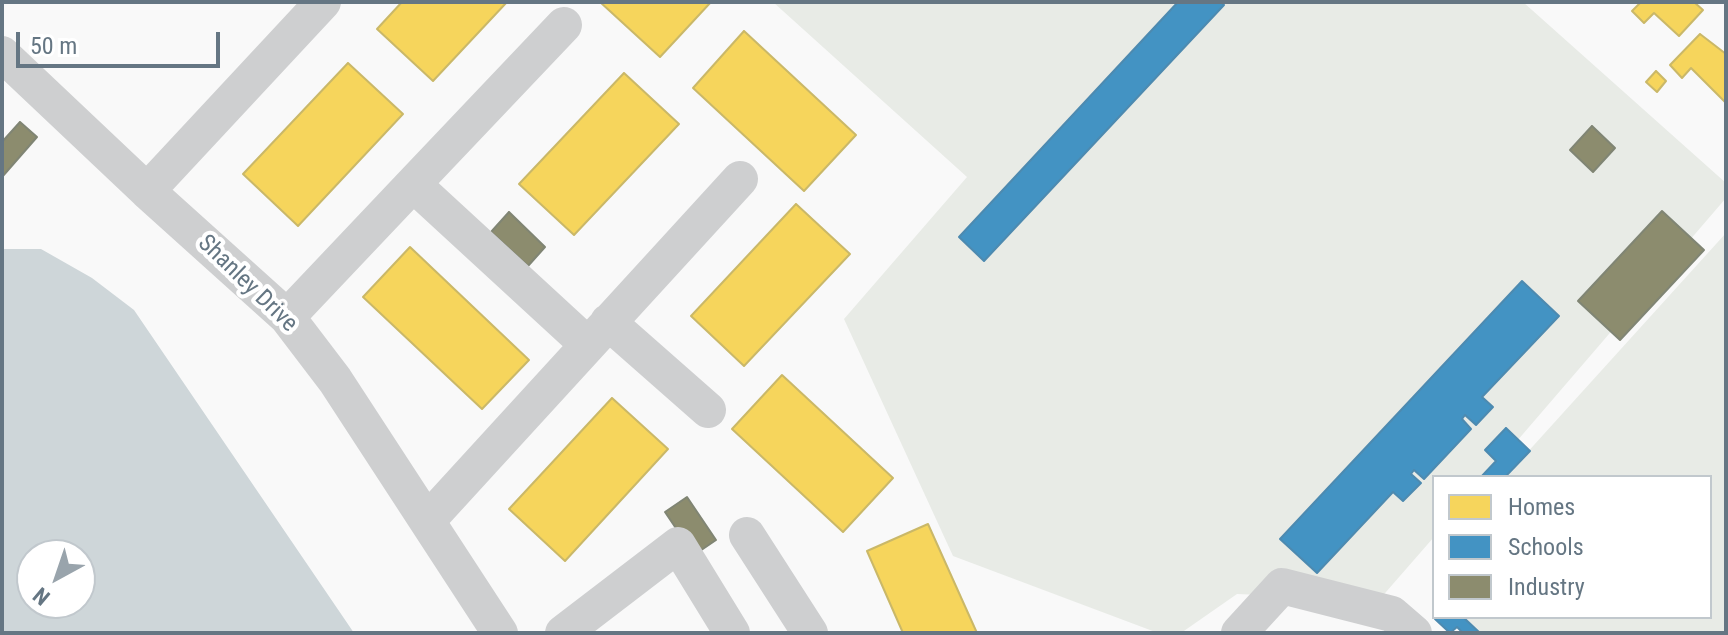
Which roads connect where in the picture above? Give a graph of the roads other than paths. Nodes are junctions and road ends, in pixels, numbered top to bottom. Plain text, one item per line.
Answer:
1 (323, 2) edge
2 (564, 25) dead end
3 (2, 54) edge
4 (740, 179) dead end
5 (413, 184) junction
6 (147, 191) junction
7 (287, 317) junction
8 (598, 334) junction
9 (708, 410) dead end
10 (427, 521) junction
11 (747, 535) dead end
12 (500, 633) edge
13 (563, 633) edge
14 (732, 633) edge
15 (810, 633) edge
16 (1239, 633) edge
17 (1414, 633) edge

1 - 6 street
2 - 5 street
3 - 6 street, Shanley Drive
4 - 8 street
5 - 7 street
5 - 8 street
6 - 7 street, Shanley Drive
7 - 10 street, Shanley Drive
8 - 9 street
8 - 10 street
10 - 12 street, Shanley Drive
11 - 15 street
13 - 14 street
16 - 17 street

